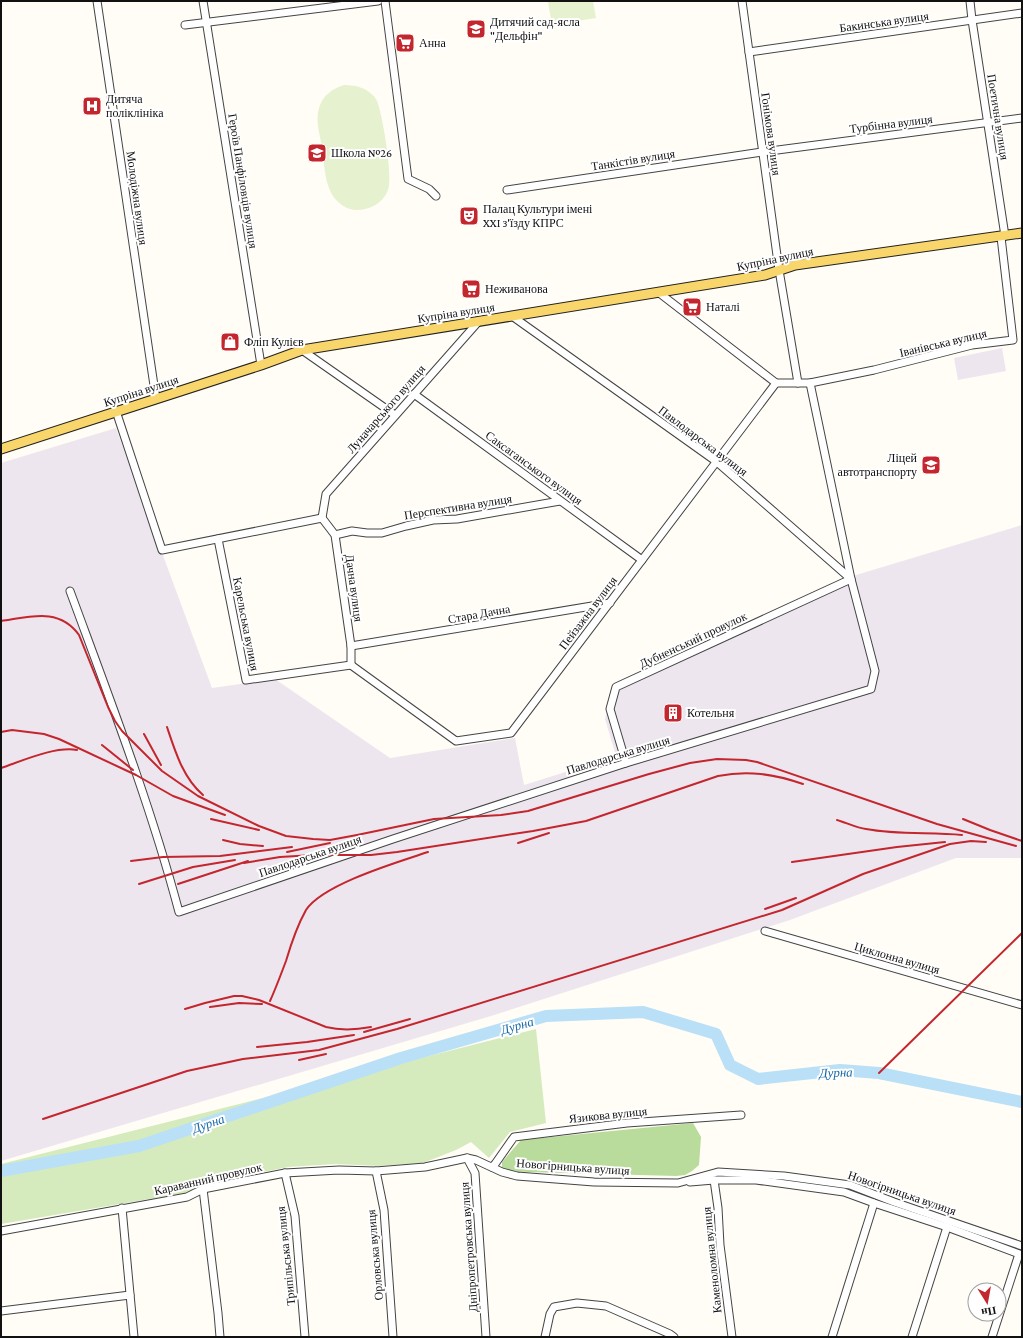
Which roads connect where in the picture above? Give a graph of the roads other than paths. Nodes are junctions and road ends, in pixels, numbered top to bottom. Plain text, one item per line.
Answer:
1 (97, 1) edge
2 (203, 1) edge
3 (378, 1) edge
4 (385, 1) edge
5 (742, 1) edge
6 (970, 1) edge
7 (1022, 13) edge
8 (972, 20) junction
9 (207, 22) junction
10 (185, 24) dead end
11 (749, 52) junction
12 (1022, 118) edge
13 (988, 122) junction
14 (762, 152) junction
15 (507, 190) dead end
16 (436, 196) dead end
17 (1022, 233) edge
18 (1003, 236) junction
19 (779, 270) junction
20 (658, 292) junction
21 (512, 316) junction
22 (479, 321) junction
23 (302, 350) junction
24 (261, 364) junction
25 (776, 382) junction
26 (798, 383) junction
27 (810, 383) junction
28 (414, 394) junction
29 (156, 399) junction
30 (116, 411) junction
31 (396, 415) junction
32 (1, 449) edge
33 (717, 462) junction
34 (560, 501) junction
35 (322, 518) junction
36 (335, 535) junction
37 (218, 539) junction
38 (642, 560) junction
39 (851, 579) junction
40 (70, 591) dead end
41 (610, 603) junction
42 (351, 646) junction
43 (351, 665) junction
44 (626, 763) junction
45 (766, 932) dead end
46 (1022, 1005) edge
47 (741, 1115) dead end
48 (467, 1158) junction
49 (492, 1167) junction
50 (376, 1171) junction
51 (284, 1173) junction
52 (714, 1180) junction
53 (678, 1183) junction
54 (203, 1189) junction
55 (874, 1203) junction
56 (122, 1208) junction
57 (947, 1227) junction
58 (1, 1231) edge
59 (1022, 1246) edge
60 (1021, 1255) edge
61 (130, 1295) junction
62 (1, 1311) edge
63 (134, 1337) edge
64 (220, 1337) edge
65 (305, 1337) edge
66 (392, 1337) edge
67 (486, 1337) edge
68 (545, 1337) edge
69 (674, 1337) edge
70 (732, 1337) edge
71 (832, 1337) edge
72 (912, 1337) edge
73 (992, 1337) edge

1 - 29 street, Молодіжна вулиця
2 - 9 street, Героїв Панфіловців вулиця
3 - 9 street
4 - 16 street
5 - 11 street, Гонімова вулиця
6 - 8 street, Поетична вулиця
7 - 8 street, Бакинська вулиця
8 - 11 street, Бакинська вулиця
8 - 13 street, Поетична вулиця
9 - 10 street
9 - 24 street, Героїв Панфіловців вулиця
11 - 14 street, Гонімова вулиця
12 - 13 street, Турбінна вулиця
13 - 14 street, Турбінна вулиця
13 - 18 street, Поетична вулиця
14 - 15 street, Танкістів вулиця
14 - 19 street, Гонімова вулиця
17 - 18 main road, Купріна вулиця
18 - 19 main road, Купріна вулиця
18 - 27 street, Іванівська вулиця
19 - 20 main road, Купріна вулиця
19 - 26 street
20 - 21 main road, Купріна вулиця
20 - 25 street
21 - 22 main road, Купріна вулиця
21 - 33 street, Павлодарська вулиця
22 - 23 main road, Купріна вулиця
22 - 28 street, Луначарського вулиця
23 - 24 main road, Купріна вулиця
23 - 31 street
24 - 29 main road, Купріна вулиця
25 - 26 street, Іванівська вулиця
25 - 33 street
26 - 27 street, Іванівська вулиця
27 - 39 street
28 - 31 street, Луначарського вулиця
28 - 34 street, Саксаганського вулиця
29 - 30 main road, Купріна вулиця
30 - 32 main road, Купріна вулиця
30 - 37 street
31 - 35 street, Луначарського вулиця
33 - 38 street, Пейзажна вулиця
33 - 39 street, Павлодарська вулиця
34 - 36 street, Перспективна вулиця
34 - 38 street, Саксаганського вулиця
35 - 36 street, Дачна вулиця
35 - 37 street
36 - 42 street, Дачна вулиця
37 - 43 street, Карельська вулиця
38 - 41 street, Пейзажна вулиця
39 - 44 street, Дубненський провулок
39 - 44 street, Павлодарська вулиця
40 - 44 street, Павлодарська вулиця
41 - 42 street, Стара Дачна
41 - 43 street, Пейзажна вулиця
42 - 43 street, Дачна вулиця
45 - 46 street, Циклонна вулиця
47 - 49 street, Язикова вулиця
48 - 49 street
48 - 50 street, Караванний провулок
48 - 67 street, Дніпропетровська вулиця
49 - 53 street, Новогірницька вулиця
50 - 51 street, Караванний провулок
50 - 66 street, Орловська вулиця
51 - 54 street, Караванний провулок
51 - 65 street, Трипільська вулиця
52 - 53 street, Новогірницька вулиця
52 - 55 street, Новогірницька вулиця
52 - 70 street, Каменоломна вулиця
53 - 59 street, Новогірницька вулиця
54 - 56 street, Караванний провулок
54 - 64 street
55 - 57 street, Новогірницька вулиця
55 - 71 street
56 - 58 street, Караванний провулок
56 - 61 street
57 - 60 street, Новогірницька вулиця
57 - 72 street
60 - 73 street
61 - 62 street
61 - 63 street
68 - 69 street

